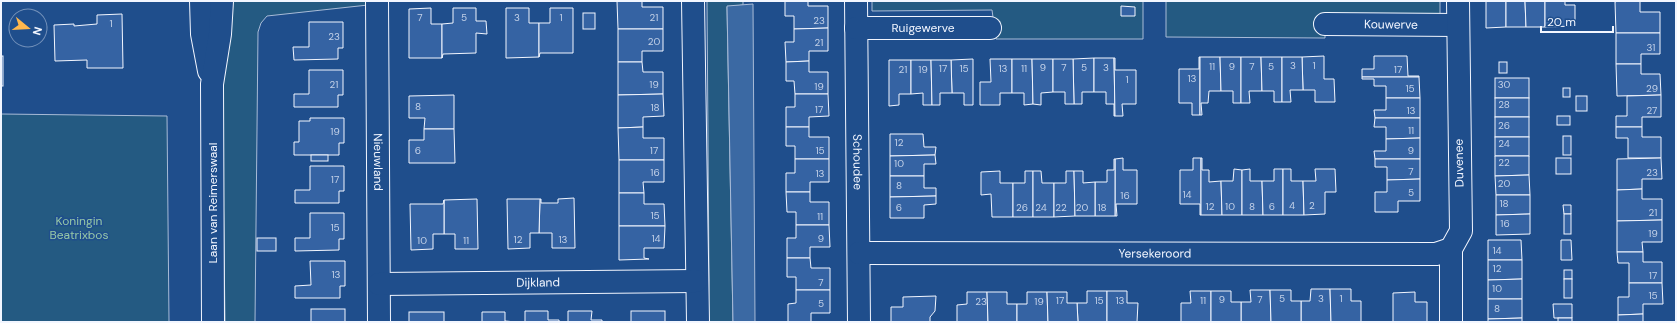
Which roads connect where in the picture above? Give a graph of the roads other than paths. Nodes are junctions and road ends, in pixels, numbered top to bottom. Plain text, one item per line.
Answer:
1 (201, 1) edge
2 (222, 1) edge
3 (377, 1) edge
4 (693, 1) edge
5 (856, 1) edge
6 (1458, 1) edge
7 (1325, 24) dead end
8 (1457, 25) junction
9 (856, 28) junction
10 (990, 28) dead end
11 (212, 84) junction
12 (1450, 249) junction
13 (859, 253) junction
14 (696, 281) junction
15 (379, 284) junction
16 (213, 322) edge
17 (379, 322) edge
18 (698, 322) edge
19 (859, 322) edge
20 (1451, 322) edge

1 - 11 street, Laan van Reimerswaal
2 - 11 street, Laan van Reimerswaal
3 - 15 street, Nieuwland
4 - 14 street
5 - 9 street, Schoudee
6 - 8 street, Duvenee
7 - 8 street, Kouwerve
8 - 12 street, Duvenee
9 - 10 street, Ruigewerve
9 - 13 street, Schoudee
11 - 16 street, Laan van Reimerswaal
12 - 13 street, Yersekeroord
12 - 20 street
13 - 19 street, Schoudee
14 - 15 street, Dijkland
14 - 18 street
15 - 17 street, Nieuwland

